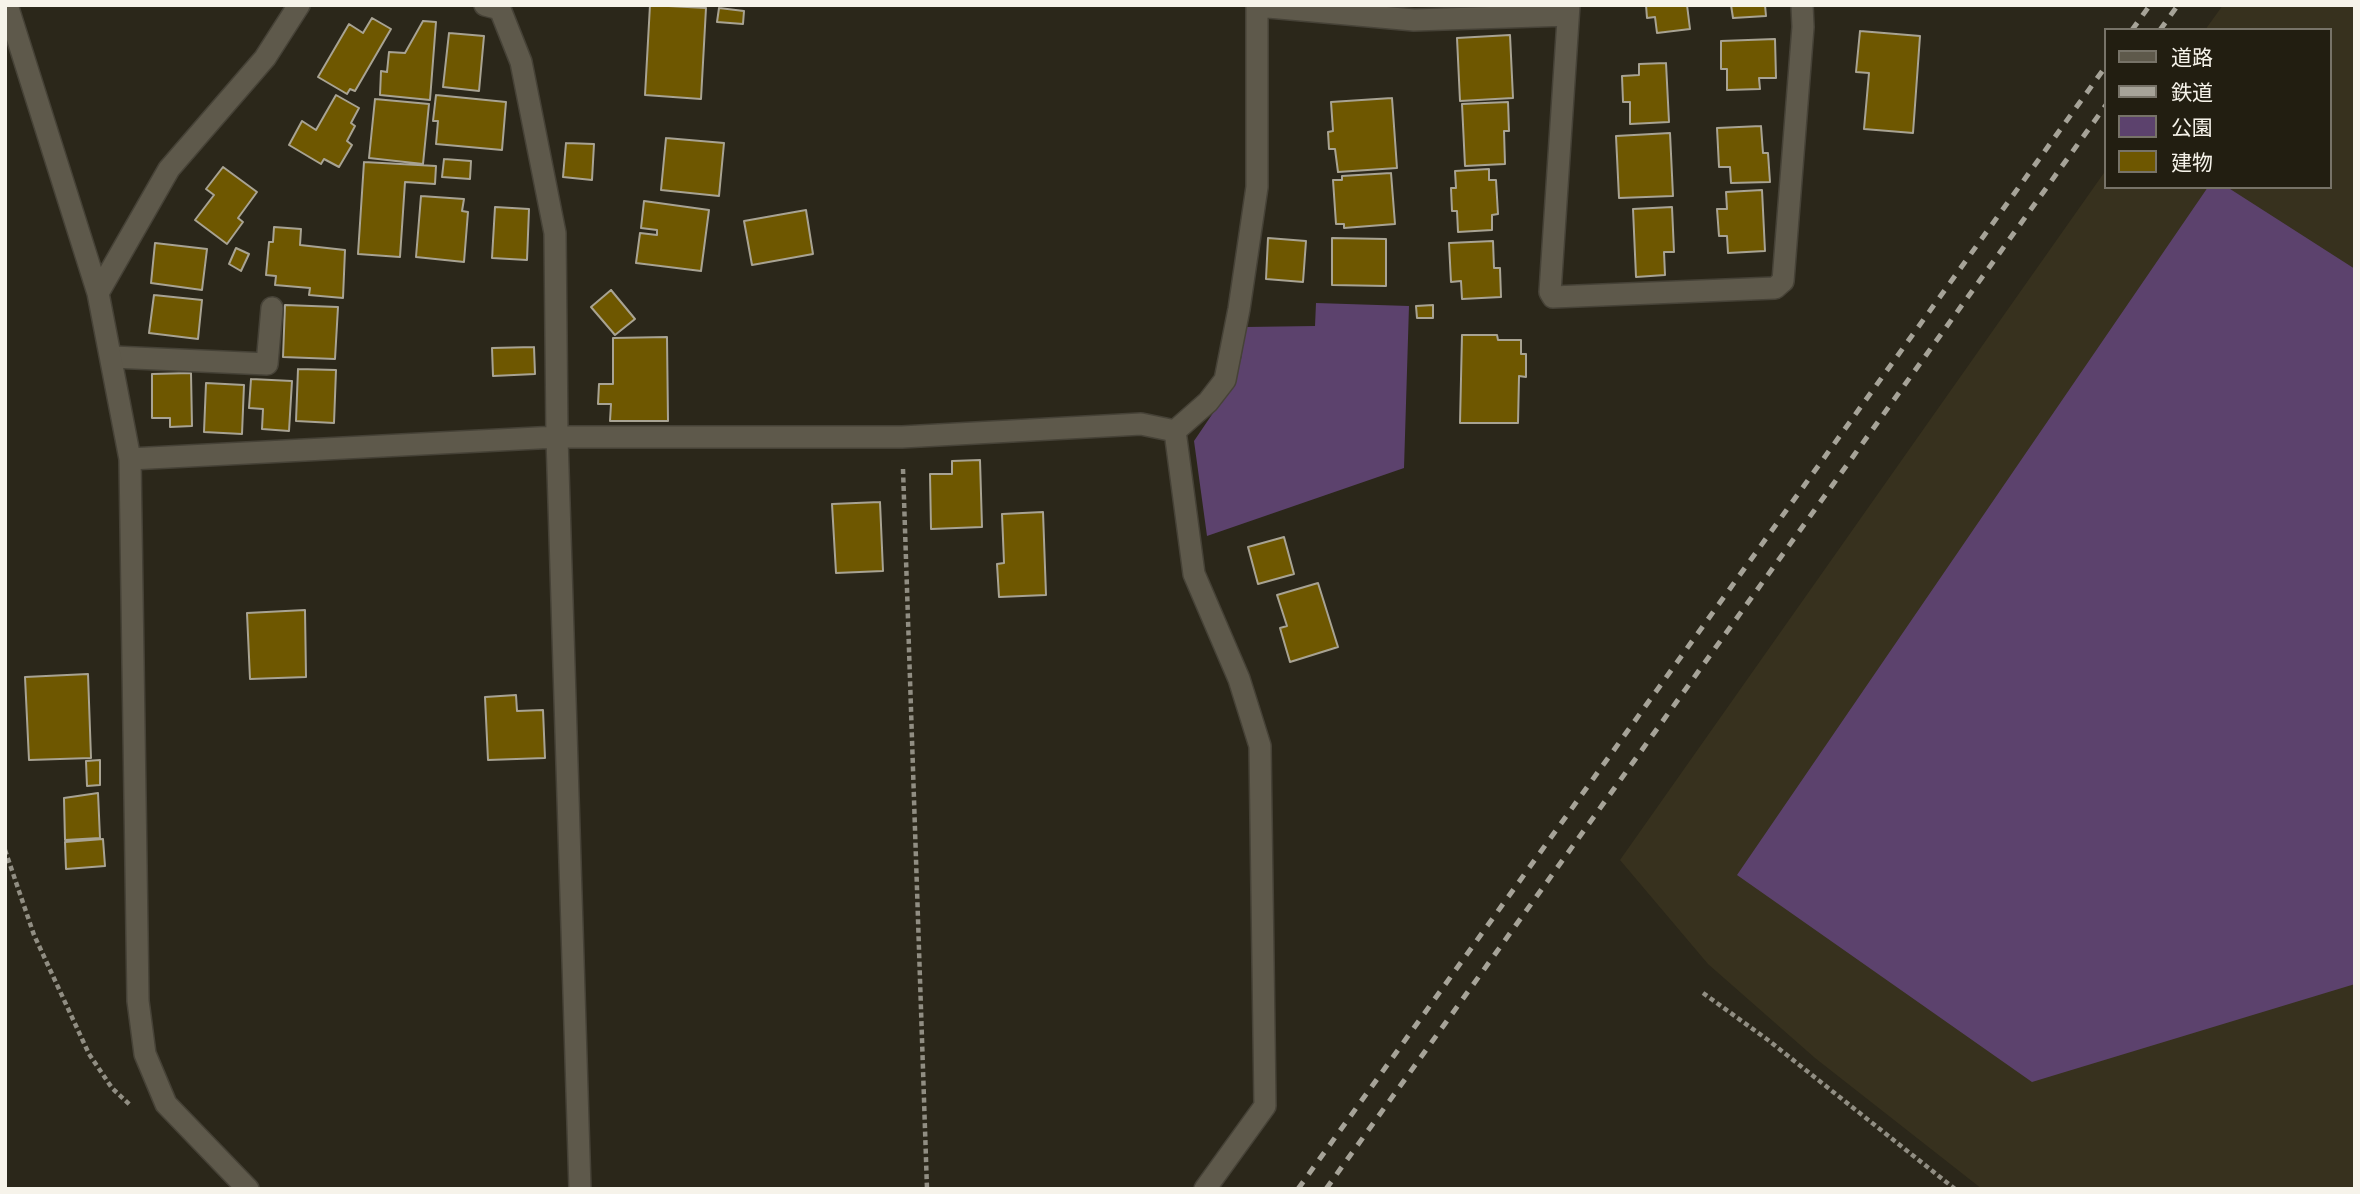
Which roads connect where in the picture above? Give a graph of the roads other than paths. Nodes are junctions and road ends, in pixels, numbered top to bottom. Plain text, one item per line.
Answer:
1 (7, 5) edge
2 (299, 5) edge
3 (485, 5) edge
4 (1257, 5) edge
5 (1802, 5) edge
6 (1569, 10) edge
7 (98, 293) junction
8 (272, 308) dead end
9 (113, 358) junction
10 (1175, 431) junction
11 (557, 437) junction
12 (130, 459) junction
13 (248, 1189) edge
14 (580, 1189) edge
15 (1205, 1189) edge

1 - 7 street
2 - 7 street
3 - 11 street
4 - 6 street
4 - 10 street
5 - 6 street
7 - 9 street
8 - 9 street
9 - 12 street
10 - 11 street
10 - 15 street
11 - 12 street
11 - 14 street
12 - 13 street

